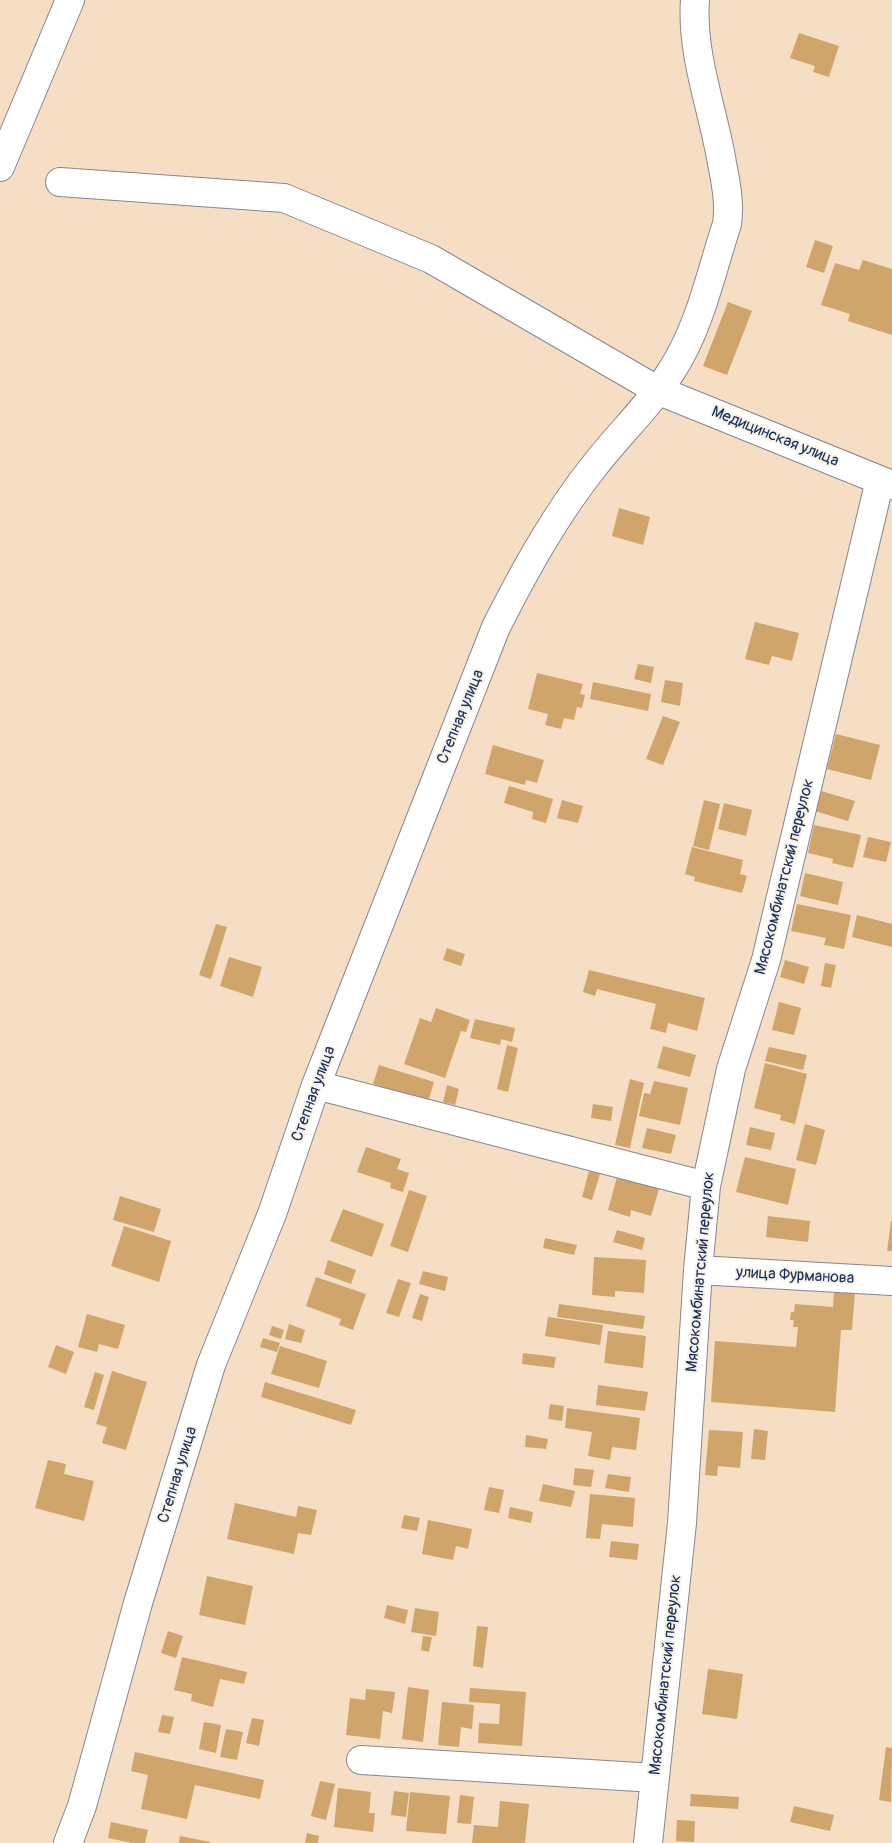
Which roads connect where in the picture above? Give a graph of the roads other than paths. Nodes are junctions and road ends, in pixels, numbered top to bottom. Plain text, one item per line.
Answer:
1 (70, 0) edge
2 (695, 0) edge
3 (0, 167) edge
4 (60, 182) dead end
5 (657, 390) junction
6 (886, 482) edge
7 (316, 1085) junction
8 (706, 1186) junction
9 (698, 1270) junction
10 (892, 1281) edge
11 (361, 1760) dead end
12 (655, 1778) junction
13 (68, 1843) edge
14 (648, 1843) edge

1 - 3 street
2 - 5 street, Степная улица
4 - 5 street, Медицинская улица
5 - 6 street, Медицинская улица
5 - 7 street, Степная улица
6 - 8 street, Мясокомбинатский переулок
7 - 8 street
7 - 13 street, Степная улица
8 - 9 street, Мясокомбинатский переулок
9 - 10 street, улица Фурманова
9 - 12 street, Мясокомбинатский переулок
11 - 12 street
12 - 14 street, Мясокомбинатский переулок

